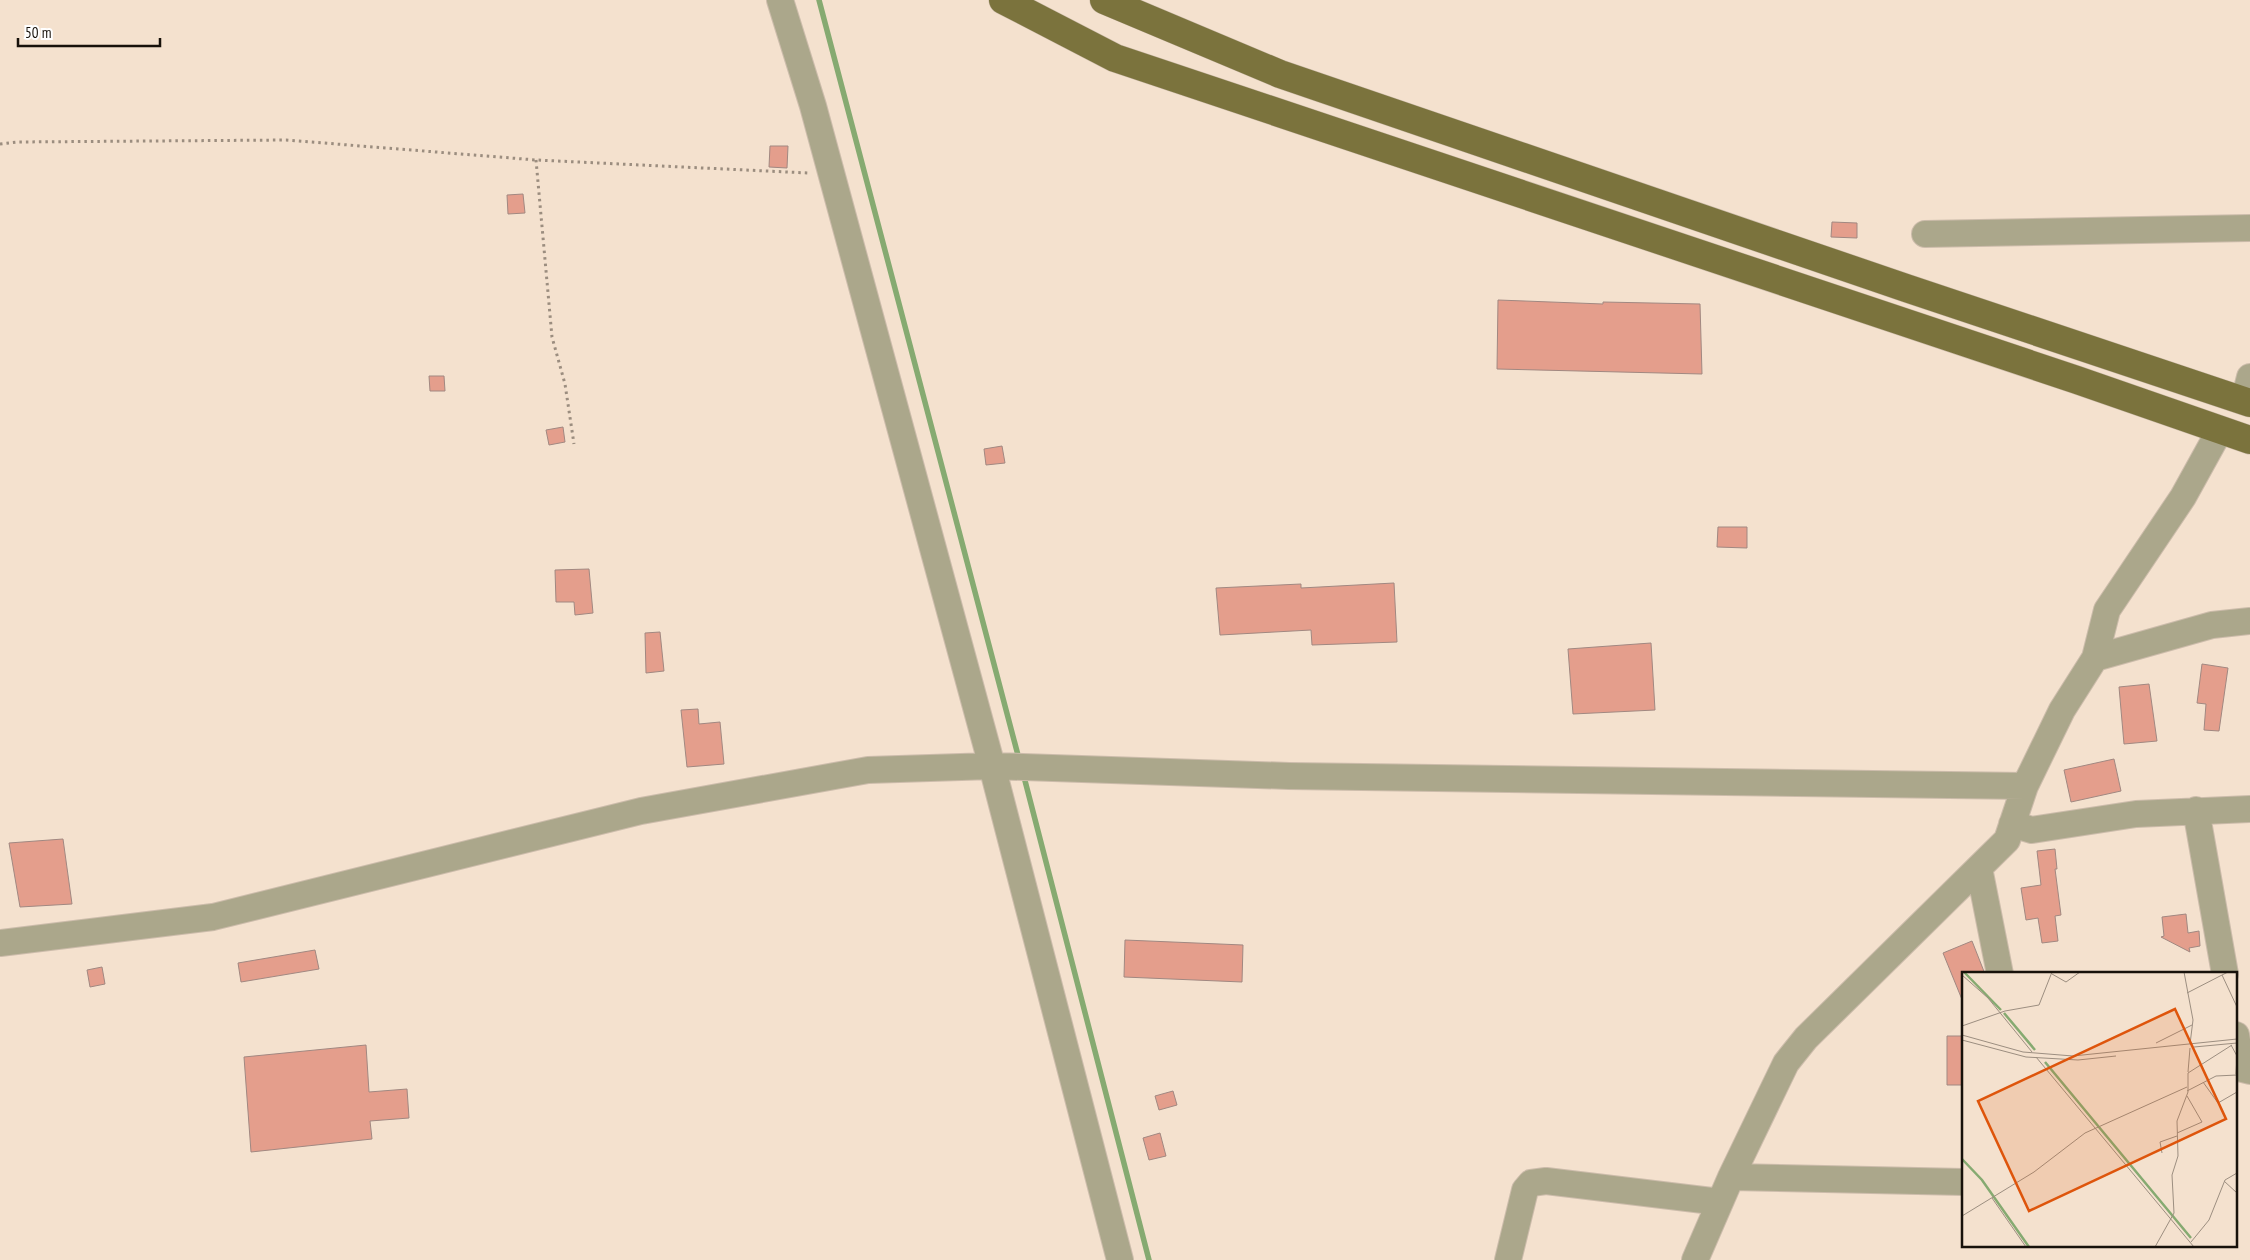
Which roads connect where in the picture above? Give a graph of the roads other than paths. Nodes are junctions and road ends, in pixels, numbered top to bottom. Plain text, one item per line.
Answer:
1 (780, 0) edge
2 (1003, 0) edge
3 (1104, 0) edge
4 (2250, 228) edge
5 (1925, 234) dead end
6 (2248, 393) edge
7 (2220, 430) junction
8 (2250, 440) edge
9 (2250, 620) edge
10 (2095, 658) junction
11 (992, 766) junction
12 (2025, 786) junction
13 (2250, 809) edge
14 (2196, 810) junction
15 (2012, 824) junction
16 (1979, 868) junction
17 (0, 943) edge
18 (2000, 972) edge
19 (2225, 972) edge
20 (2238, 1046) edge
21 (2250, 1071) edge
22 (1731, 1177) junction
23 (1962, 1182) edge
24 (1720, 1202) junction
25 (1120, 1260) edge
26 (1508, 1260) edge
27 (1695, 1260) edge

1 - 11 street
2 - 7 main road
3 - 6 main road
4 - 5 street
7 - 8 main road
7 - 10 street
9 - 10 street
10 - 12 street
11 - 12 street
11 - 17 street
11 - 25 street
12 - 15 street
13 - 14 street
14 - 15 street
14 - 19 street
15 - 16 street
16 - 18 street
16 - 22 street
20 - 21 street
22 - 23 street
22 - 24 street
24 - 26 street
24 - 27 street

